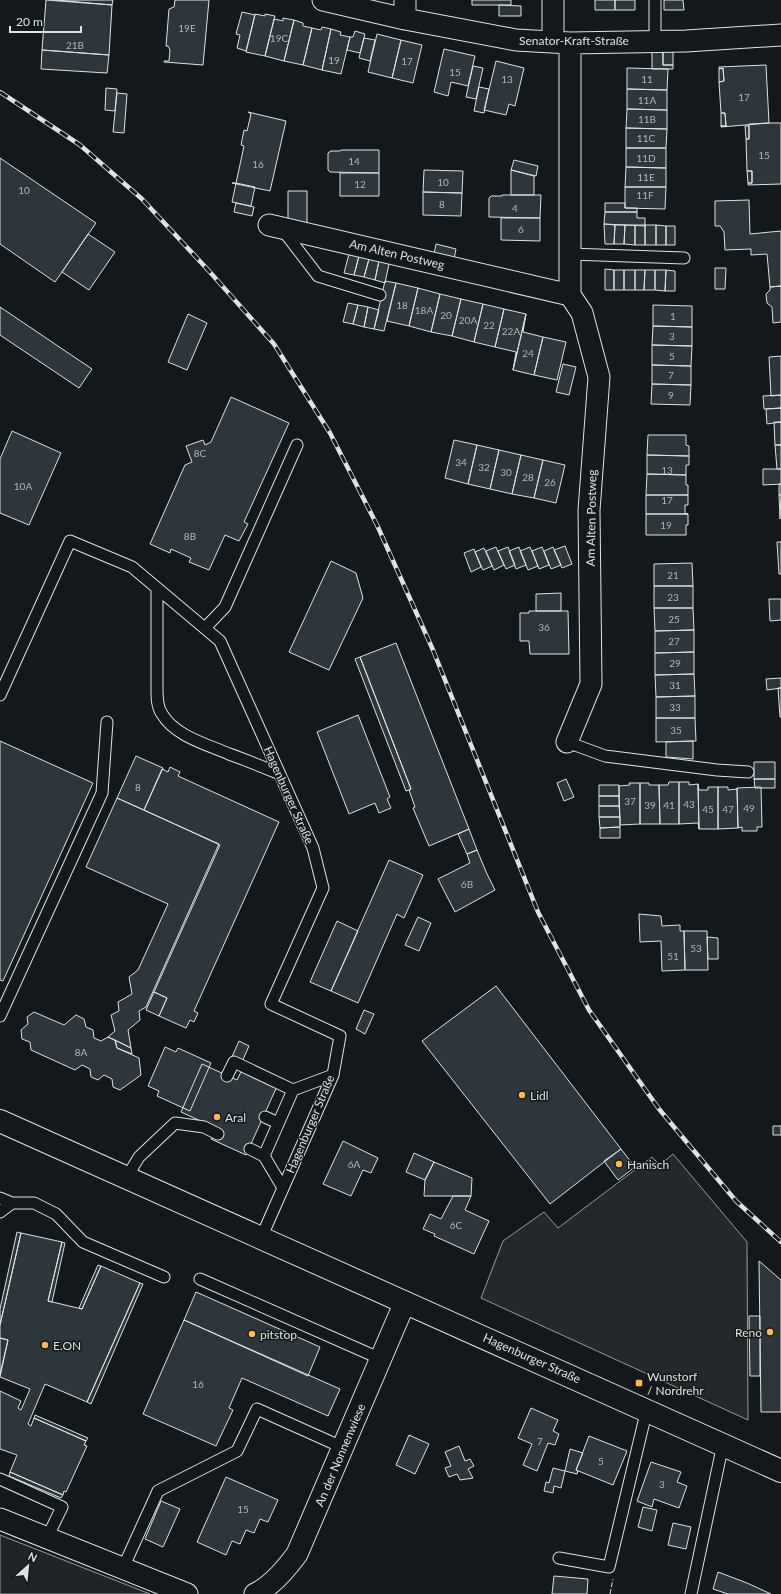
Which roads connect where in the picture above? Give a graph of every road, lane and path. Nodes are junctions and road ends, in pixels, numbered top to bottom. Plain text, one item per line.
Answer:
1 (323, 0) edge
2 (553, 0) edge
3 (655, 0) edge
4 (405, 10) edge
5 (781, 35) edge
6 (655, 40) junction
7 (561, 42) junction
8 (275, 227) joint
9 (570, 254) junction
10 (684, 258) dead end
11 (380, 295) dead end
12 (570, 295) junction
13 (297, 446) dead end
14 (157, 588) junction
15 (205, 628) junction
16 (0, 695) edge
17 (106, 722) dead end
18 (567, 742) joint
19 (748, 772) dead end
20 (280, 774) junction
21 (0, 1016) edge
22 (227, 1076) dead end
23 (333, 1076) junction
24 (293, 1090) junction
25 (265, 1116) dead end
26 (0, 1121) edge
27 (278, 1123) junction
28 (218, 1134) dead end
29 (250, 1149) dead end
30 (264, 1156) junction
31 (127, 1177) junction
32 (283, 1188) junction
33 (0, 1198) edge
34 (12, 1203) junction
35 (0, 1212) edge
36 (261, 1238) junction
37 (164, 1276) dead end
38 (200, 1279) dead end
39 (405, 1302) junction
40 (381, 1359) junction
41 (647, 1409) junction
42 (723, 1444) junction
43 (344, 1448) junction
44 (781, 1470) edge
45 (0, 1479) edge
46 (0, 1520) edge
47 (47, 1538) junction
48 (559, 1558) dead end
49 (123, 1568) junction
50 (187, 1594) edge
51 (255, 1594) edge
52 (691, 1594) edge

1 - 4 street, Senator-Kraft-Straße
2 - 7 street
3 - 6 lane
4 - 7 street, Senator-Kraft-Straße
5 - 6 street, Senator-Kraft-Straße
6 - 7 street, Senator-Kraft-Straße
7 - 9 street
8 - 11 lane
8 - 12 street, Am Alten Postweg
9 - 10 lane
9 - 12 street
12 - 18 street, Am Alten Postweg
13 - 15 lane
14 - 15 lane, Hagenburger Straße
14 - 16 lane, Hagenburger Straße
14 - 20 lane
15 - 20 lane, Hagenburger Straße
17 - 21 lane
18 - 19 lane
20 - 23 lane, Hagenburger Straße
22 - 24 lane
23 - 24 lane
23 - 32 lane, Hagenburger Straße
24 - 27 lane
25 - 27 lane
26 - 31 main road, Hagenburger Straße
27 - 30 lane
28 - 31 lane
29 - 30 lane
30 - 32 lane
31 - 36 main road, Hagenburger Straße
32 - 36 lane, Hagenburger Straße
33 - 34 lane
34 - 35 lane
34 - 37 lane
36 - 39 main road, Hagenburger Straße
38 - 40 lane
39 - 40 street, An der Nonnenwiese
39 - 41 main road, Hagenburger Straße
40 - 43 street, An der Nonnenwiese
41 - 42 main road, Hagenburger Straße
41 - 48 lane
42 - 44 main road, Hagenburger Straße
42 - 52 lane
43 - 49 lane
43 - 51 street, An der Nonnenwiese
45 - 47 lane
46 - 47 street
47 - 49 street
49 - 50 street

